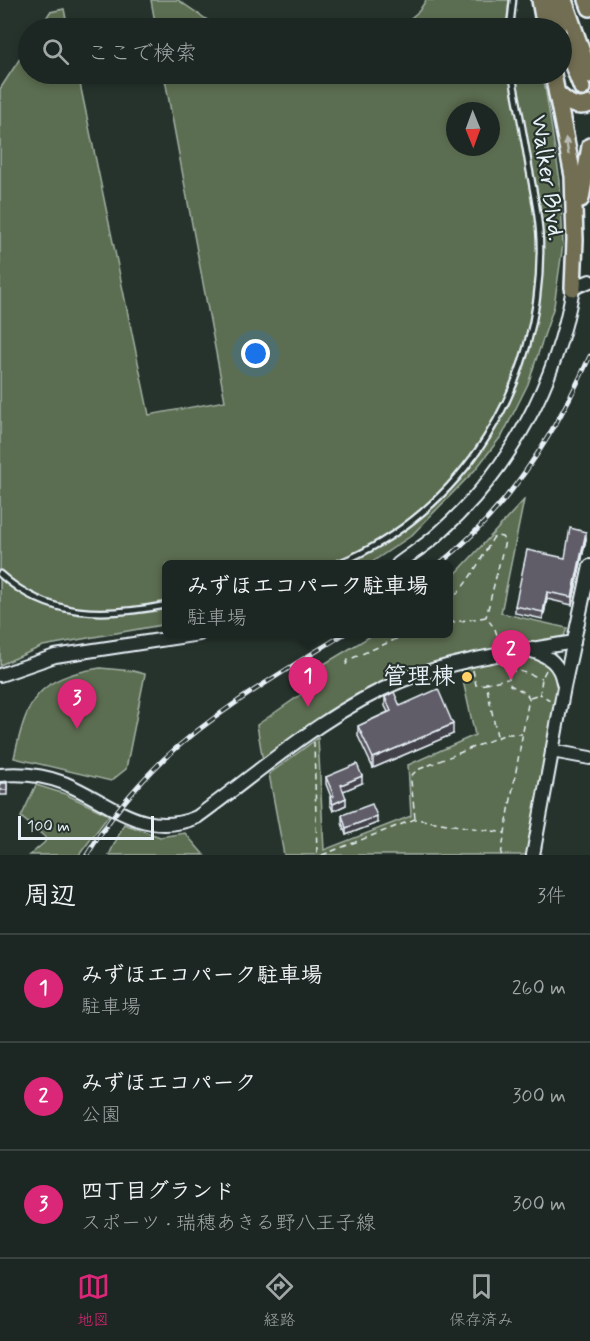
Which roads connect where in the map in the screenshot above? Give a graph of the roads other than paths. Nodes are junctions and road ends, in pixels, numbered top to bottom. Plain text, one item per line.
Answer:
1 (513, 0) edge
2 (540, 0) edge
3 (551, 0) edge
4 (564, 0) edge
5 (587, 0) edge
6 (590, 8) edge
7 (511, 18) edge
8 (543, 18) edge
9 (556, 18) edge
10 (569, 18) edge
11 (572, 29) edge
12 (572, 57) edge
13 (586, 81) edge
14 (514, 84) edge
15 (555, 84) edge
16 (557, 93) junction
17 (590, 104) edge
18 (590, 146) edge
19 (590, 281) edge
20 (573, 288) junction
21 (345, 560) edge
22 (403, 560) edge
23 (590, 566) edge
24 (0, 574) edge
25 (162, 606) edge
26 (168, 638) edge
27 (573, 642) junction
28 (529, 650) junction
29 (0, 675) edge
30 (564, 687) junction
31 (552, 751) junction
32 (590, 758) edge
33 (0, 774) edge
34 (533, 855) edge

1 - 7 lane
2 - 8 highway
3 - 9 highway
4 - 10 highway
5 - 6 highway
11 - 13 highway
12 - 13 highway
14 - 21 lane, Walker Blvd.
15 - 16 highway
16 - 17 highway
20 -> 16 highway
18 - 20 highway
19 - 20 street
20 - 22 street
23 - 27 street
24 - 25 lane
26 - 29 street
27 - 28 street
27 - 30 street
28 - 30 street
28 - 33 street
30 - 31 street
31 - 32 street
31 - 34 street

